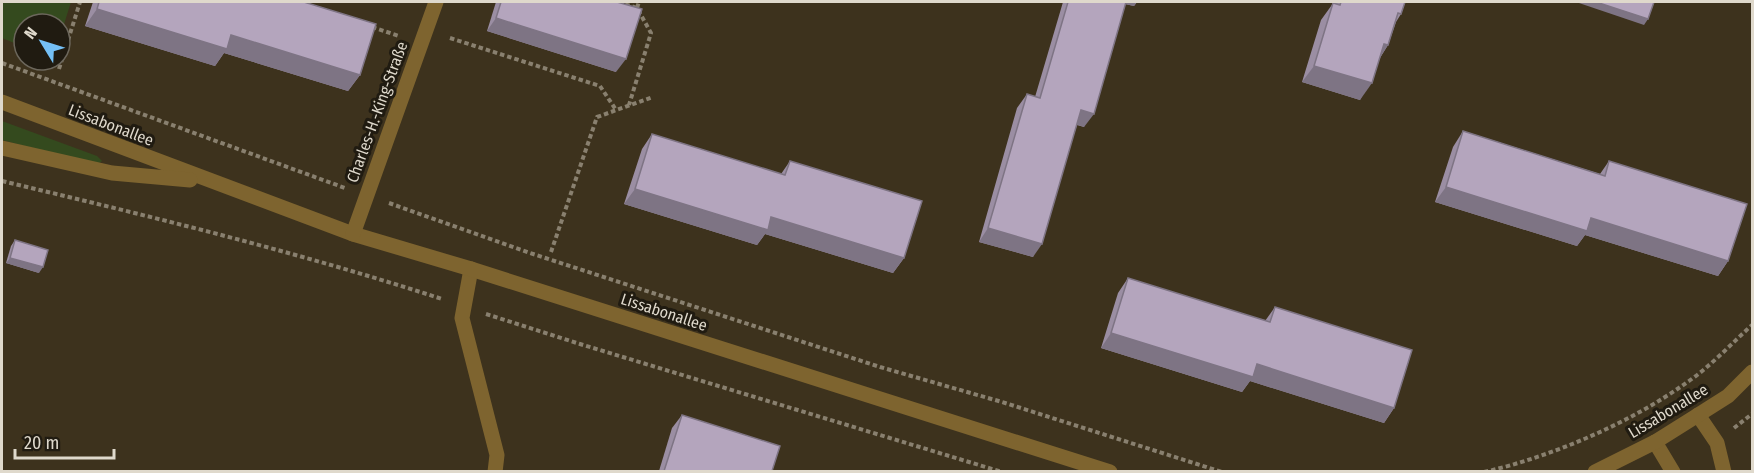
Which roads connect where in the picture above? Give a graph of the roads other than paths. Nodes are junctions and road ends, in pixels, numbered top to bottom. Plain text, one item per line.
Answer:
1 (436, 2) edge
2 (2, 102) edge
3 (2, 148) edge
4 (208, 181) junction
5 (353, 234) junction
6 (471, 269) junction
7 (1752, 372) edge
8 (1698, 415) junction
9 (1655, 442) junction
10 (495, 471) edge
11 (1110, 471) edge
12 (1595, 471) edge
13 (1673, 471) edge
14 (1724, 471) edge

1 - 5 street, Charles-H.-King-Straße
2 - 4 street, Lissabonallee
3 - 4 street, Lissabonallee
4 - 5 street, Lissabonallee
5 - 6 street, Lissabonallee
6 - 10 street
6 - 11 street, Lissabonallee
7 - 8 street, Lissabonallee
8 - 9 street, Lissabonallee
8 - 14 street
9 - 12 street, Lissabonallee
9 - 13 street

